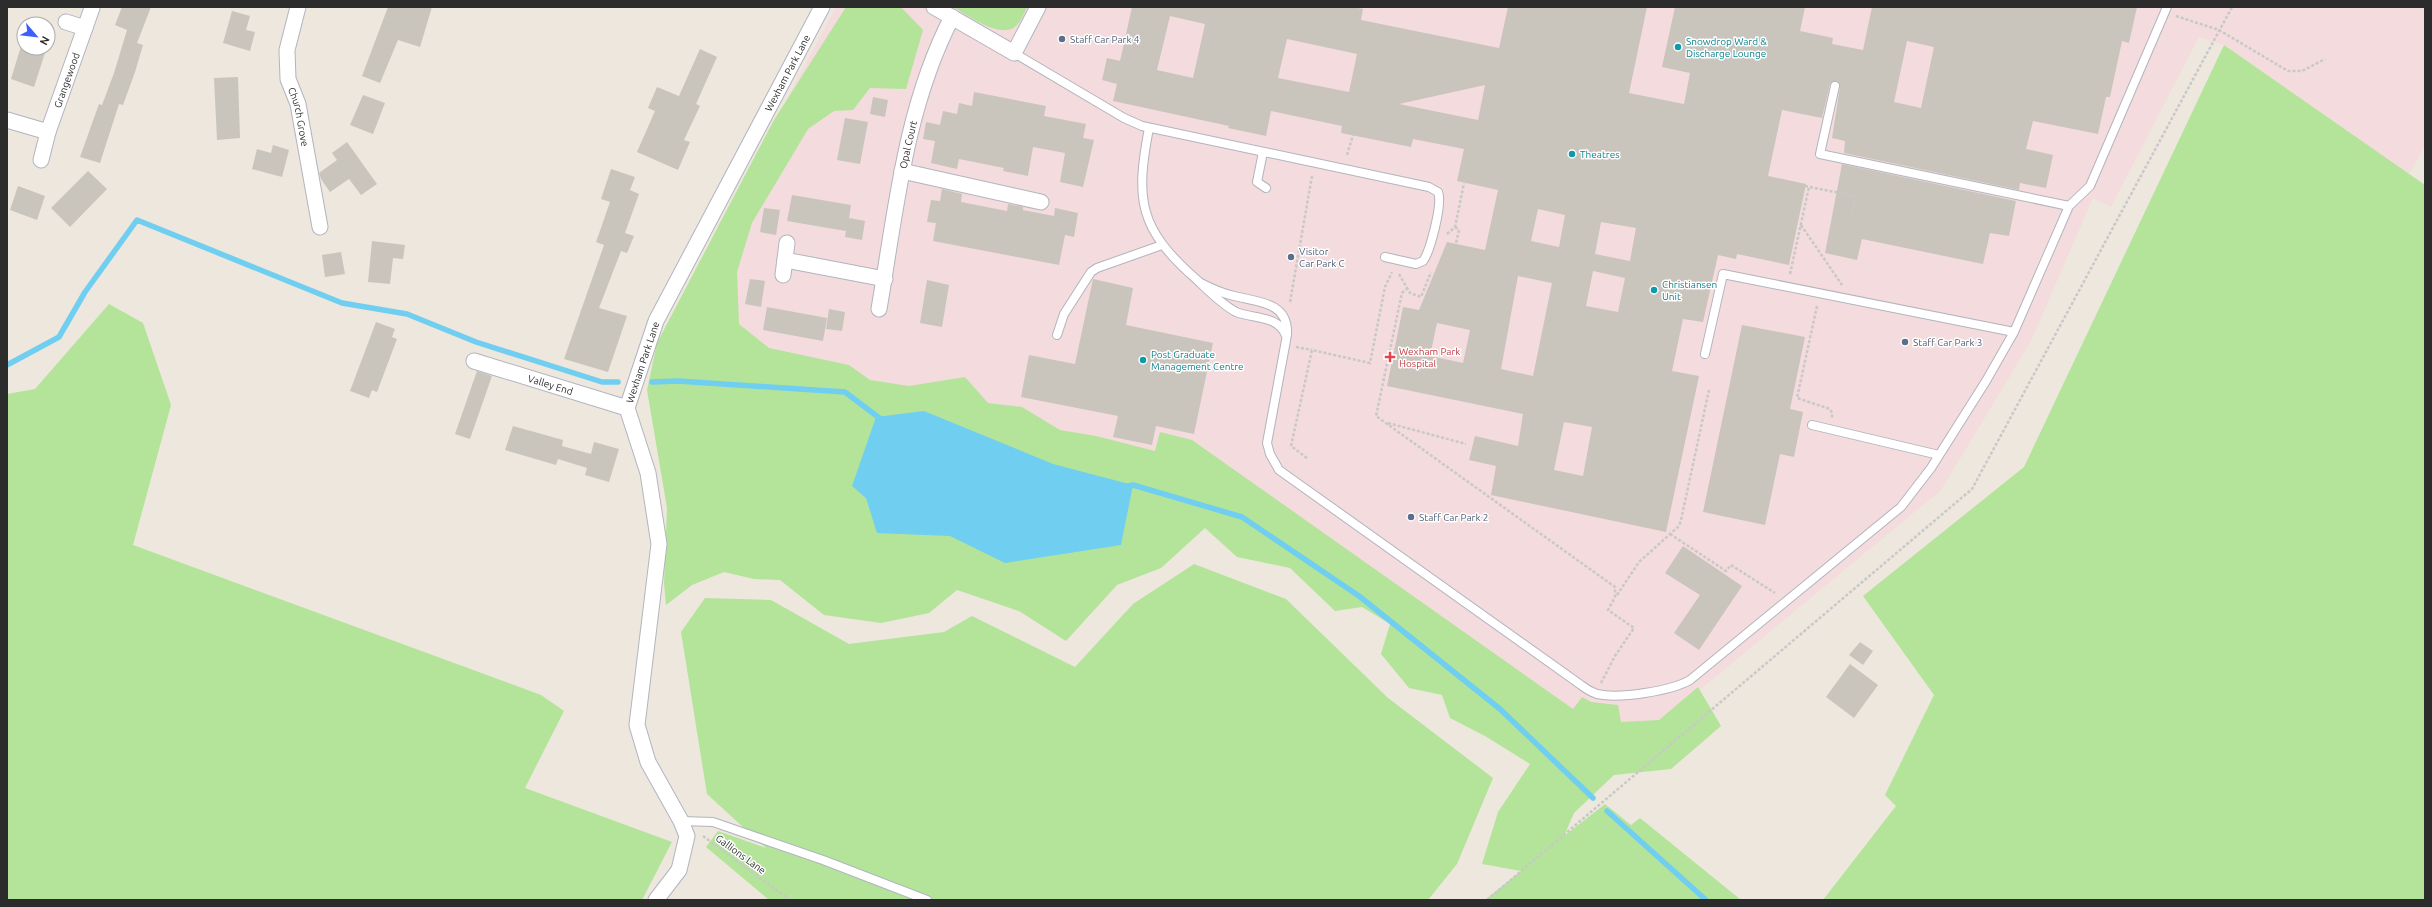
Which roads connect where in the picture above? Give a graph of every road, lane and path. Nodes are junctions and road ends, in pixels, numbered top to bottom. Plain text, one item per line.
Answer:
1 (298, 7) edge
2 (822, 7) edge
3 (934, 7) edge
4 (1038, 7) edge
5 (92, 8) edge
6 (2166, 10) edge
7 (952, 17) junction
8 (66, 22) dead end
9 (85, 28) junction
10 (1014, 53) junction
11 (2325, 59) dead end
12 (1835, 86) dead end
13 (7, 120) edge
14 (1149, 128) junction
15 (48, 132) junction
16 (1353, 135) dead end
17 (1262, 152) junction
18 (1340, 154) dead end
19 (41, 160) dead end
20 (1314, 163) junction
21 (902, 170) junction
22 (1464, 183) dead end
23 (1805, 186) dead end
24 (1809, 187) junction
25 (1266, 188) dead end
26 (1041, 202) dead end
27 (2069, 206) junction
28 (1852, 214) dead end
29 (1800, 225) junction
30 (320, 227) dead end
31 (1455, 227) junction
32 (1446, 235) dead end
33 (786, 243) dead end
34 (1456, 244) dead end
35 (1162, 245) junction
36 (1385, 257) dead end
37 (1432, 270) dead end
38 (885, 279) junction
39 (1199, 282) junction
40 (1787, 287) junction
41 (1408, 288) junction
42 (1820, 293) junction
43 (1839, 297) junction
44 (1293, 306) dead end
45 (880, 309) dead end
46 (2014, 332) junction
47 (1057, 335) dead end
48 (1299, 340) dead end
49 (1287, 341) junction
50 (1298, 347) dead end
51 (1705, 354) dead end
52 (474, 361) dead end
53 (1709, 390) dead end
54 (627, 408) junction
55 (1386, 422) junction
56 (1812, 425) dead end
57 (1830, 429) junction
58 (1466, 444) dead end
59 (1939, 455) junction
60 (1306, 458) dead end
61 (1670, 534) junction
62 (1615, 597) junction
63 (1786, 601) junction
64 (1596, 693) junction
65 (681, 821) junction
66 (656, 900) edge
67 (790, 900) edge
68 (927, 900) edge

1 - 30 street, Church Grove
2 - 54 street, Wexham Park Lane
3 - 7 street
4 - 10 street
5 - 9 street, Grangewood
6 - 11 path
6 - 27 lane
7 - 10 street
7 - 21 street, Opal Court
8 - 9 street
9 - 15 street, Grangewood
10 - 14 lane
12 - 27 lane
13 - 15 street
14 - 17 lane
14 - 35 lane
15 - 19 street, Grangewood
16 - 18 path
17 - 20 lane
17 - 25 lane
20 - 36 lane
20 - 44 path
21 - 26 street
21 - 38 street, Opal Court
22 - 31 path
23 - 24 path
24 - 28 path
24 - 29 path
27 - 46 lane
29 - 40 path
29 - 43 path
31 - 32 path
31 - 34 path
33 - 38 street
35 - 39 lane
35 - 47 lane
37 - 41 path
38 - 45 street, Opal Court
39 - 49 lane
39 - 49 lane
40 - 42 lane
40 - 51 lane
41 - 55 path
41 - 60 path
42 - 43 lane
42 - 57 path
43 - 46 lane
46 - 59 lane
48 - 50 path
49 - 64 lane
52 - 54 street, Valley End
53 - 61 path
54 - 65 street, Wexham Park Lane
55 - 58 path
55 - 62 path
56 - 57 lane
57 - 59 lane
59 - 63 lane
61 - 62 path
61 - 63 path
62 - 64 path
63 - 64 lane
65 - 66 street, Wexham Park Lane
65 - 67 path, Gallions Lane
65 - 68 lane

